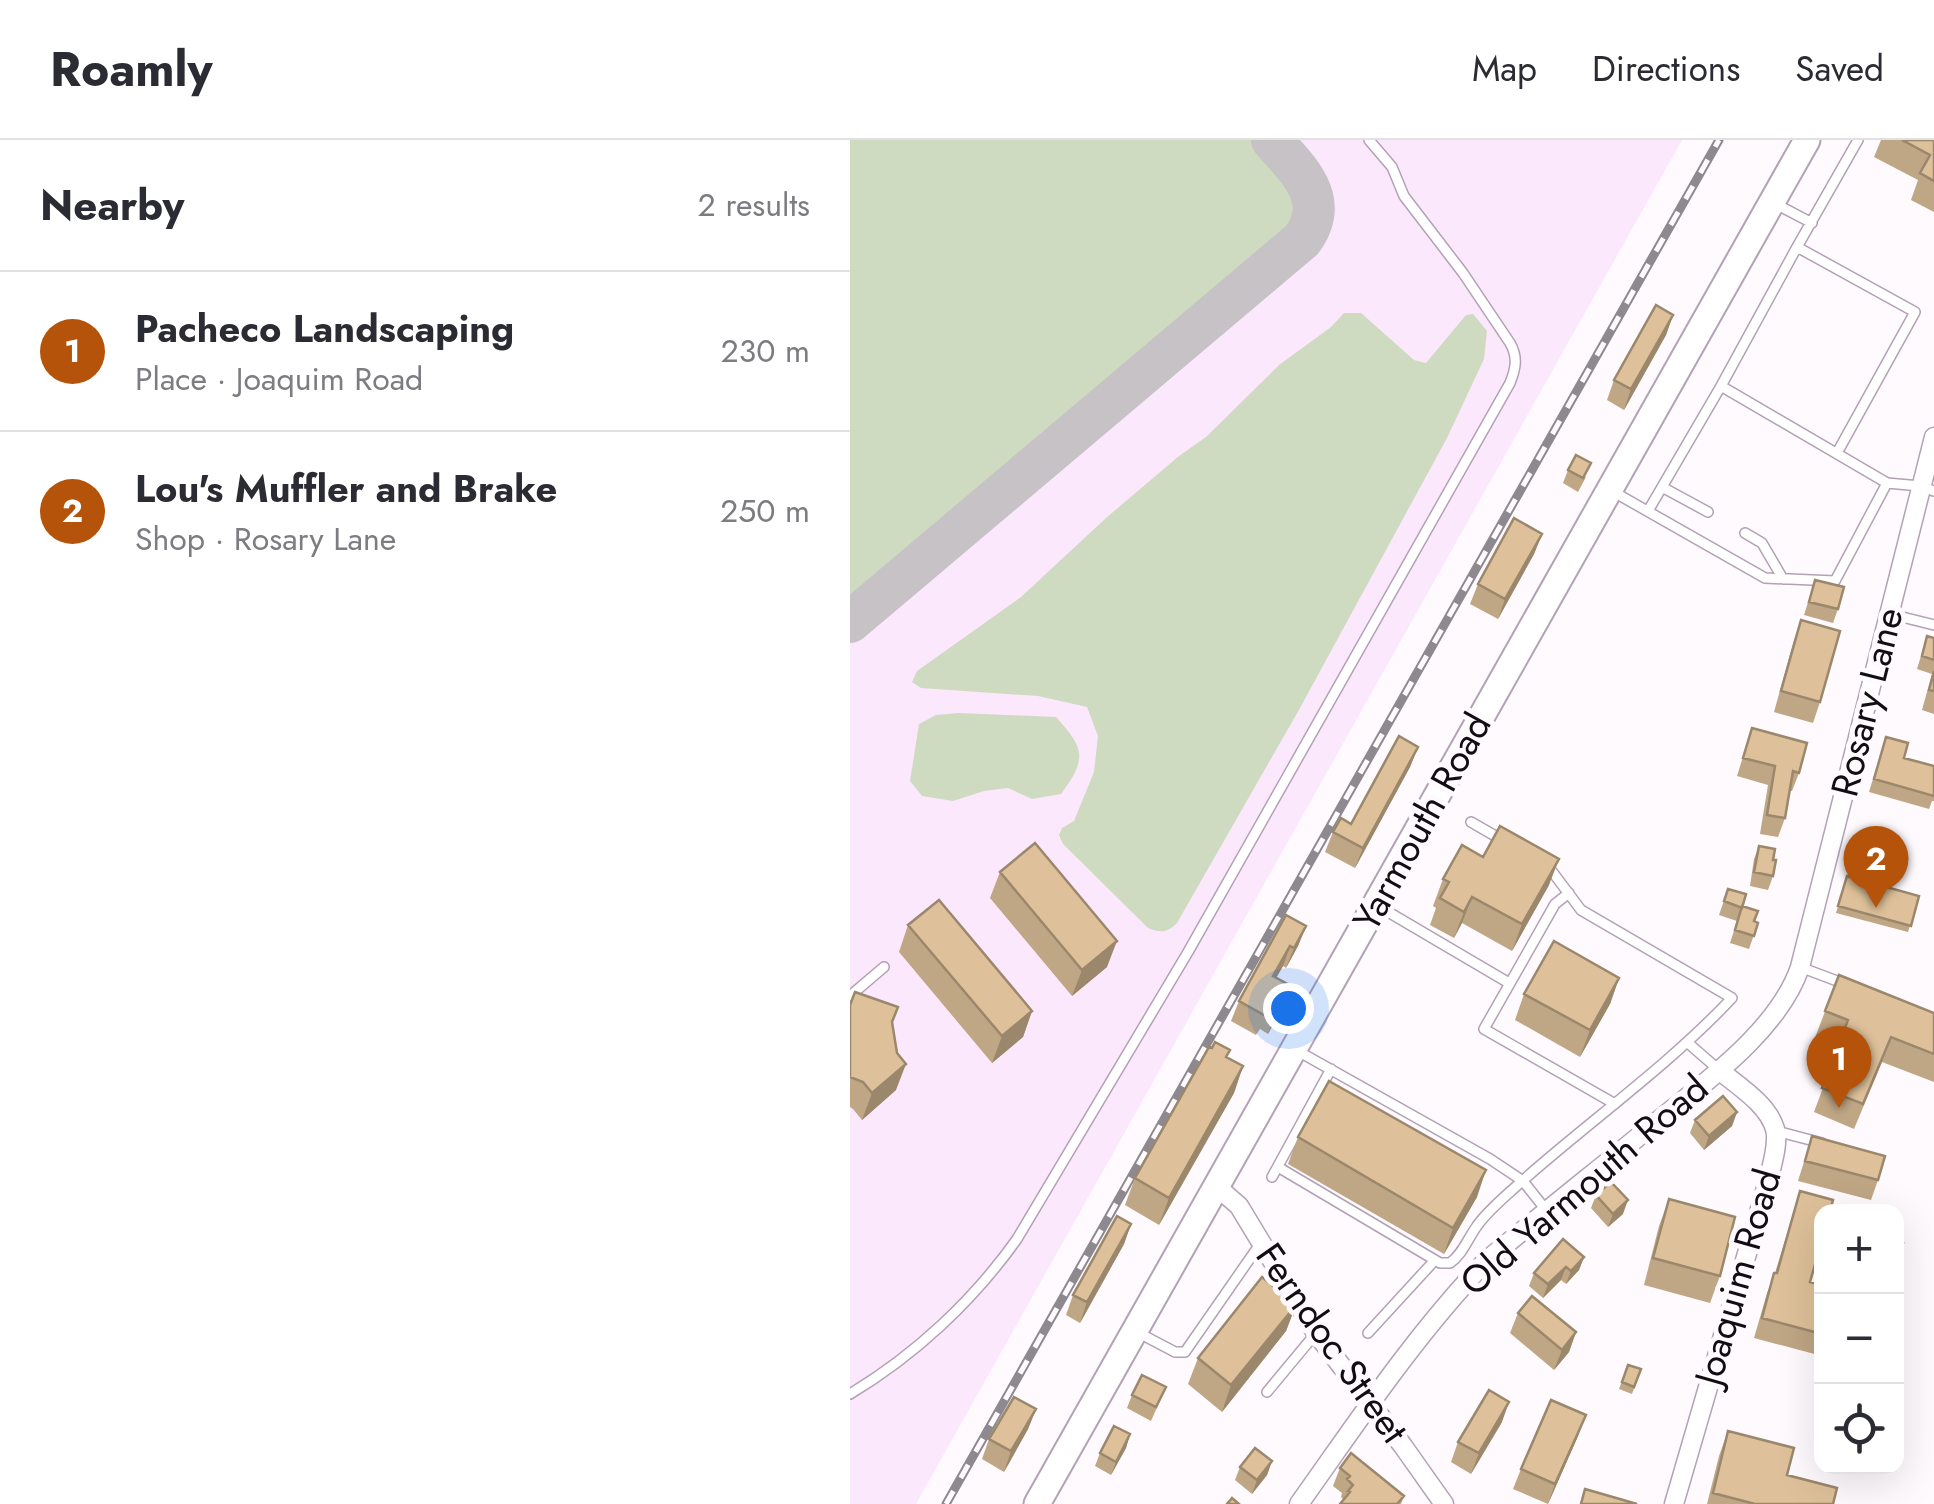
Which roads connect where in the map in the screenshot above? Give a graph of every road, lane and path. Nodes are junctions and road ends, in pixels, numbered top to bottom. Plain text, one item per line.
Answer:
1 (1369, 140) edge
2 (1807, 140) edge
3 (1858, 140) edge
4 (1772, 202) junction
5 (1812, 223) junction
6 (1797, 246) junction
7 (1721, 386) junction
8 (1934, 437) edge
9 (1836, 453) junction
10 (1888, 483) junction
11 (1662, 487) junction
12 (1610, 489) junction
13 (1927, 489) edge
14 (1648, 511) junction
15 (1708, 512) dead end
16 (1745, 534) dead end
17 (1783, 578) junction
18 (1890, 614) junction
19 (1934, 625) edge
20 (1471, 822) dead end
21 (1511, 845) edge
22 (1536, 860) edge
23 (1569, 893) junction
24 (1375, 905) junction
25 (884, 967) dead end
26 (1800, 968) junction
27 (1510, 983) junction
28 (1850, 986) edge
29 (850, 996) edge
30 (1688, 1043) junction
31 (1293, 1049) junction
32 (1330, 1069) junction
33 (1719, 1070) junction
34 (1616, 1104) junction
35 (1776, 1132) junction
36 (1829, 1145) edge
37 (1522, 1181) junction
38 (1216, 1186) junction
39 (1548, 1212) junction
40 (1261, 1243) junction
41 (1435, 1260) junction
42 (1135, 1331) junction
43 (1316, 1332) junction
44 (1368, 1333) dead end
45 (1266, 1392) dead end
46 (850, 1394) edge
47 (1370, 1404) junction
48 (1037, 1504) edge
49 (1300, 1504) edge
50 (1444, 1504) edge
51 (1674, 1504) edge

1 - 46 lane
2 - 4 main road, Yarmouth Road
3 - 5 lane
4 - 5 lane
4 - 12 main road, Yarmouth Road
5 - 6 lane
6 - 7 lane
6 - 9 lane
7 - 9 lane
7 - 11 lane
8 - 13 street, Rosary Lane
9 - 10 lane
10 - 13 lane
10 - 17 lane
11 - 14 lane
11 - 15 lane
12 - 14 lane
12 - 24 main road, Yarmouth Road
13 - 18 street, Rosary Lane
14 - 17 lane
16 - 17 lane
18 - 19 lane
18 - 26 street, Rosary Lane
20 - 21 lane
22 - 23 lane
23 - 27 lane
23 - 30 lane
24 - 27 lane
24 - 31 main road, Yarmouth Road
25 - 29 lane
26 - 28 lane
26 - 33 street, Old Yarmouth Road
27 - 34 lane
30 - 33 lane
30 - 34 lane
31 - 32 lane
31 - 38 main road, Yarmouth Road
32 - 37 lane
32 - 41 lane
33 - 35 street, Joaquim Road
33 - 39 street, Old Yarmouth Road
34 - 37 lane
35 - 36 lane
35 - 51 street, Joaquim Road
37 - 39 lane
37 - 41 lane
38 - 40 street, Ferndoc Street
38 - 42 main road, Yarmouth Road
39 - 47 street, Old Yarmouth Road
40 - 42 lane
40 - 43 street, Ferndoc Street
41 - 44 lane
42 - 48 main road, Yarmouth Road
43 - 45 lane
43 - 47 street, Ferndoc Street
47 - 49 street, Old Yarmouth Road
47 - 50 street, Ferndoc Street

